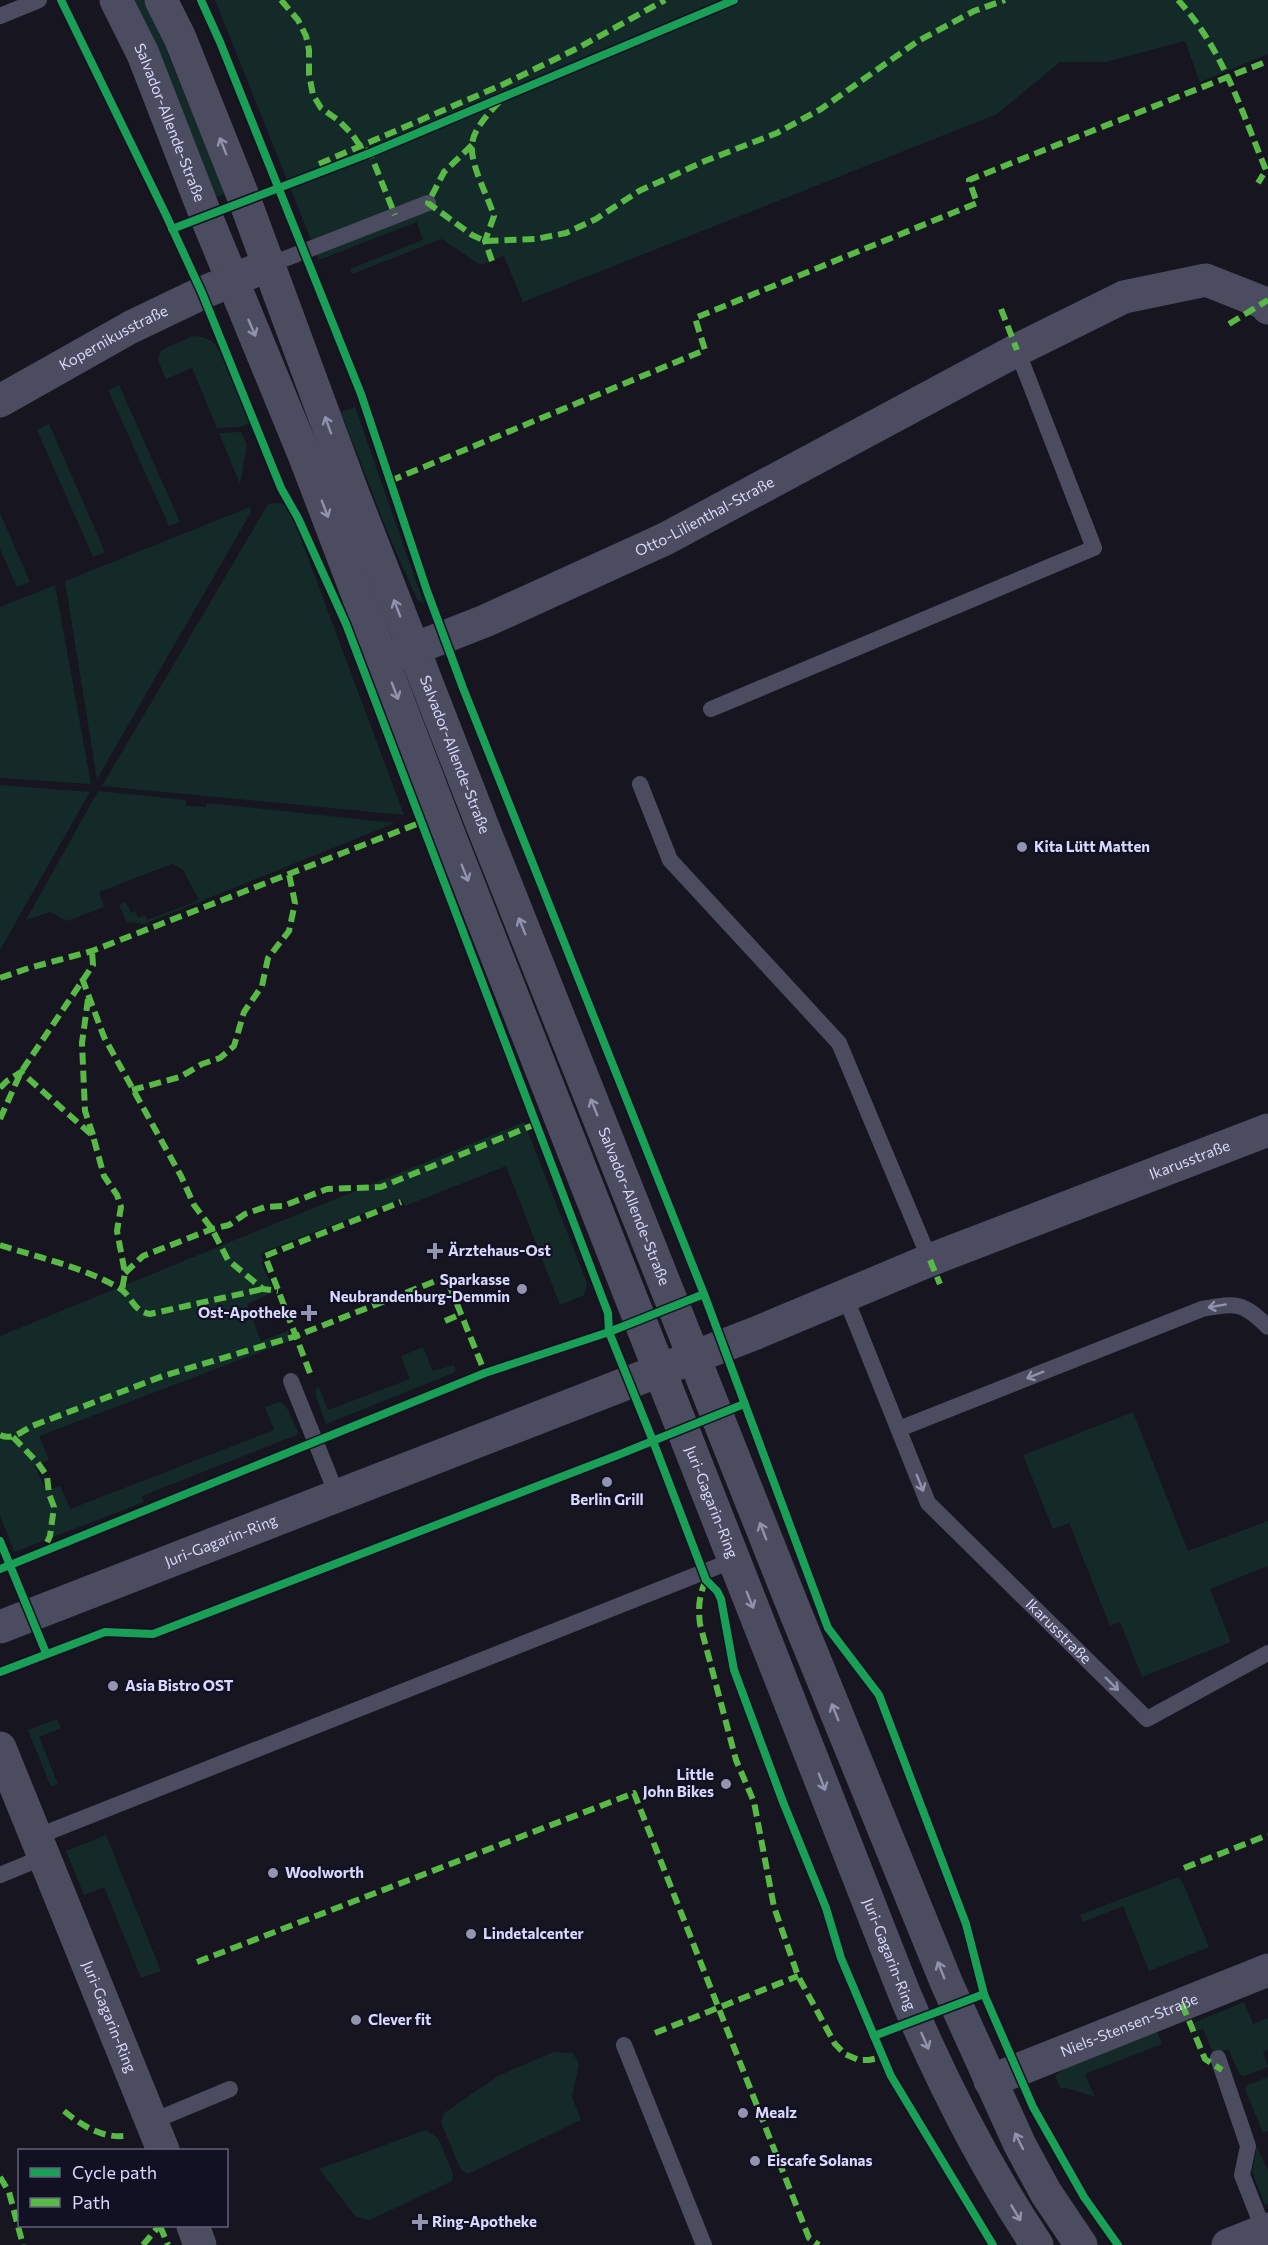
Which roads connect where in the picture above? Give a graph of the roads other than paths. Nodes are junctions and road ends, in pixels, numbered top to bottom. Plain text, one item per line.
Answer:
1 (39, 0) edge
2 (116, 0) edge
3 (161, 0) edge
4 (0, 16) edge
5 (428, 203) dead end
6 (269, 265) junction
7 (232, 280) junction
8 (1268, 308) edge
9 (1017, 350) junction
10 (0, 401) edge
11 (413, 649) junction
12 (383, 661) junction
13 (711, 709) dead end
14 (640, 784) dead end
15 (1268, 1130) edge
16 (930, 1260) junction
17 (845, 1296) junction
18 (1268, 1327) edge
19 (694, 1357) junction
20 (660, 1370) junction
21 (291, 1381) dead end
22 (898, 1429) junction
23 (337, 1495) junction
24 (734, 1560) junction
25 (0, 1627) edge
26 (1268, 1653) edge
27 (0, 1748) edge
28 (40, 1847) junction
29 (0, 1875) edge
30 (1268, 1970) edge
31 (624, 2045) dead end
32 (1218, 2058) dead end
33 (990, 2081) junction
34 (230, 2089) dead end
35 (157, 2136) edge
36 (193, 2227) edge
37 (1266, 2230) edge
38 (200, 2245) edge
39 (704, 2245) edge
40 (1037, 2245) edge
41 (1081, 2245) edge
42 (1228, 2245) edge

1 - 4 lane
2 - 7 street, Salvador-Allende-Straße
6 -> 3 street, Salvador-Allende-Straße
5 - 6 lane
6 - 7 street
11 -> 6 street, Salvador-Allende-Straße
7 - 10 street, Kopernikusstraße
7 -> 12 street, Salvador-Allende-Straße
8 - 9 street, Otto-Lilienthal-Straße
9 - 11 street, Otto-Lilienthal-Straße
9 - 13 lane
11 - 12 street, Otto-Lilienthal-Straße
19 -> 11 street, Salvador-Allende-Straße
12 -> 20 street, Salvador-Allende-Straße
14 - 16 lane
15 - 16 street, Ikarusstraße
16 - 17 street, Ikarusstraße
17 - 19 street, Ikarusstraße
17 - 22 lane, Ikarusstraße
18 -> 22 lane
19 - 20 street
33 -> 19 street
20 - 23 street, Juri-Gagarin-Ring
20 - 24 street, Juri-Gagarin-Ring
21 - 23 lane
22 -> 26 lane, Ikarusstraße
23 - 25 street, Juri-Gagarin-Ring
24 - 28 lane
24 -> 40 street, Juri-Gagarin-Ring
27 - 28 street, Juri-Gagarin-Ring
28 - 29 lane
28 - 35 street, Juri-Gagarin-Ring
30 - 33 street, Niels-Stensen-Straße
31 - 39 lane
32 - 37 lane
41 -> 33 street
34 - 35 lane
36 - 38 street
37 - 42 street

